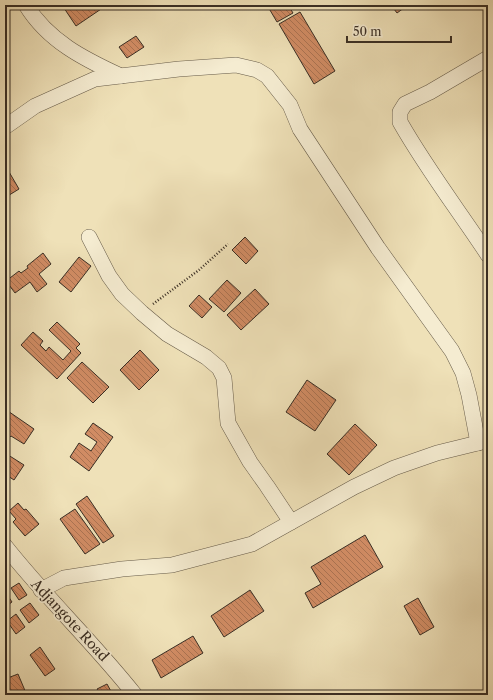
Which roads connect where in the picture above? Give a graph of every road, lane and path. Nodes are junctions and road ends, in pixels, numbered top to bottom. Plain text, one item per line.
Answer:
1 (28, 6) edge
2 (488, 58) edge
3 (122, 76) junction
4 (5, 127) edge
5 (89, 237) dead end
6 (228, 244) dead end
7 (488, 256) edge
8 (142, 313) junction
9 (483, 442) edge
10 (291, 522) junction
11 (5, 547) edge
12 (41, 590) junction
13 (135, 695) edge

1 - 3 street
2 - 7 street
3 - 4 street
3 - 9 street
5 - 8 street
6 - 8 path
8 - 10 street
9 - 10 street
10 - 12 street
11 - 12 street, Adjangote Road
12 - 13 street, Adjangote Road

